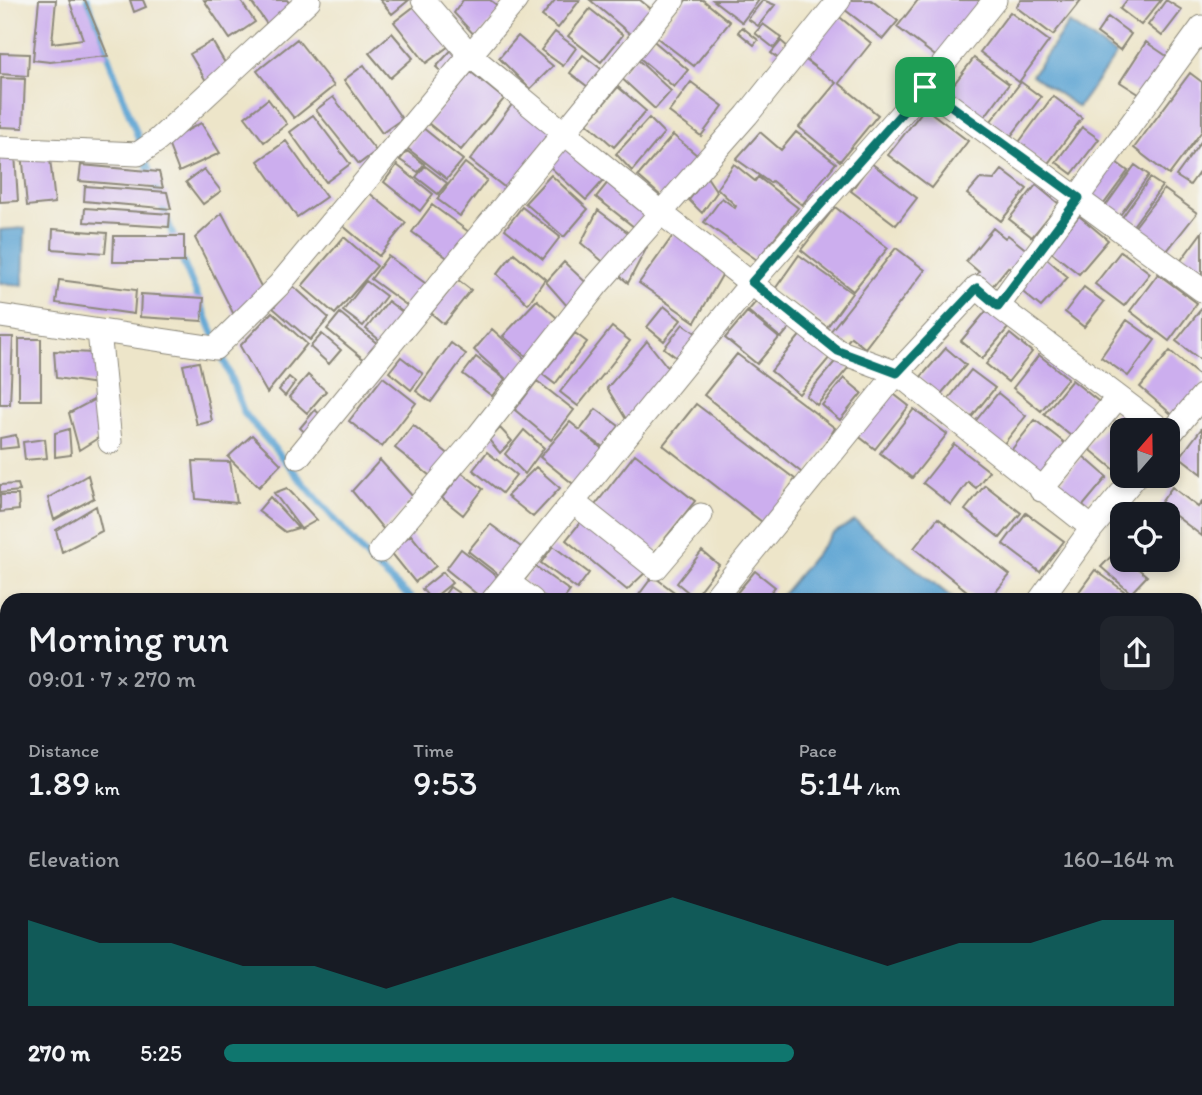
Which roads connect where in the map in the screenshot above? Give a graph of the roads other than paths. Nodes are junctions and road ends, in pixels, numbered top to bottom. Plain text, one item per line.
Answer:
1 (309, 0) edge
2 (423, 0) edge
3 (516, 0) edge
4 (673, 0) edge
5 (839, 0) edge
6 (995, 0) edge
7 (1202, 27) edge
8 (471, 56) junction
9 (925, 87) junction
10 (565, 131) junction
11 (0, 148) edge
12 (1079, 198) junction
13 (661, 213) junction
14 (752, 282) junction
15 (1202, 290) edge
16 (998, 306) junction
17 (0, 316) edge
18 (99, 331) junction
19 (897, 373) junction
20 (1202, 396) edge
21 (1118, 397) junction
22 (1145, 418) edge
23 (1180, 420) edge
24 (110, 442) dead end
25 (298, 457) dead end
26 (1126, 488) edge
27 (1041, 490) junction
28 (573, 502) junction
29 (701, 515) dead end
30 (1092, 528) junction
31 (380, 551) dead end
32 (508, 582) junction
33 (499, 593) edge
34 (523, 593) edge
35 (719, 593) edge
36 (1046, 593) edge

1 - 11 street
2 - 8 street
3 - 8 street
4 - 10 street
5 - 13 street
6 - 9 street
7 - 12 street
8 - 10 street
8 - 18 street
9 - 12 street
9 - 14 street
10 - 13 street
10 - 25 street
12 - 15 street
12 - 16 street
13 - 14 street
13 - 31 street
14 - 19 street
14 - 28 street
16 - 19 street
16 - 21 street
17 - 18 street
18 - 24 street
19 - 27 street
19 - 35 street
20 - 23 street
21 - 22 street
21 - 27 street
26 - 30 street
27 - 30 street
28 - 29 street
28 - 32 street
30 - 36 street
32 - 33 street
32 - 34 street

